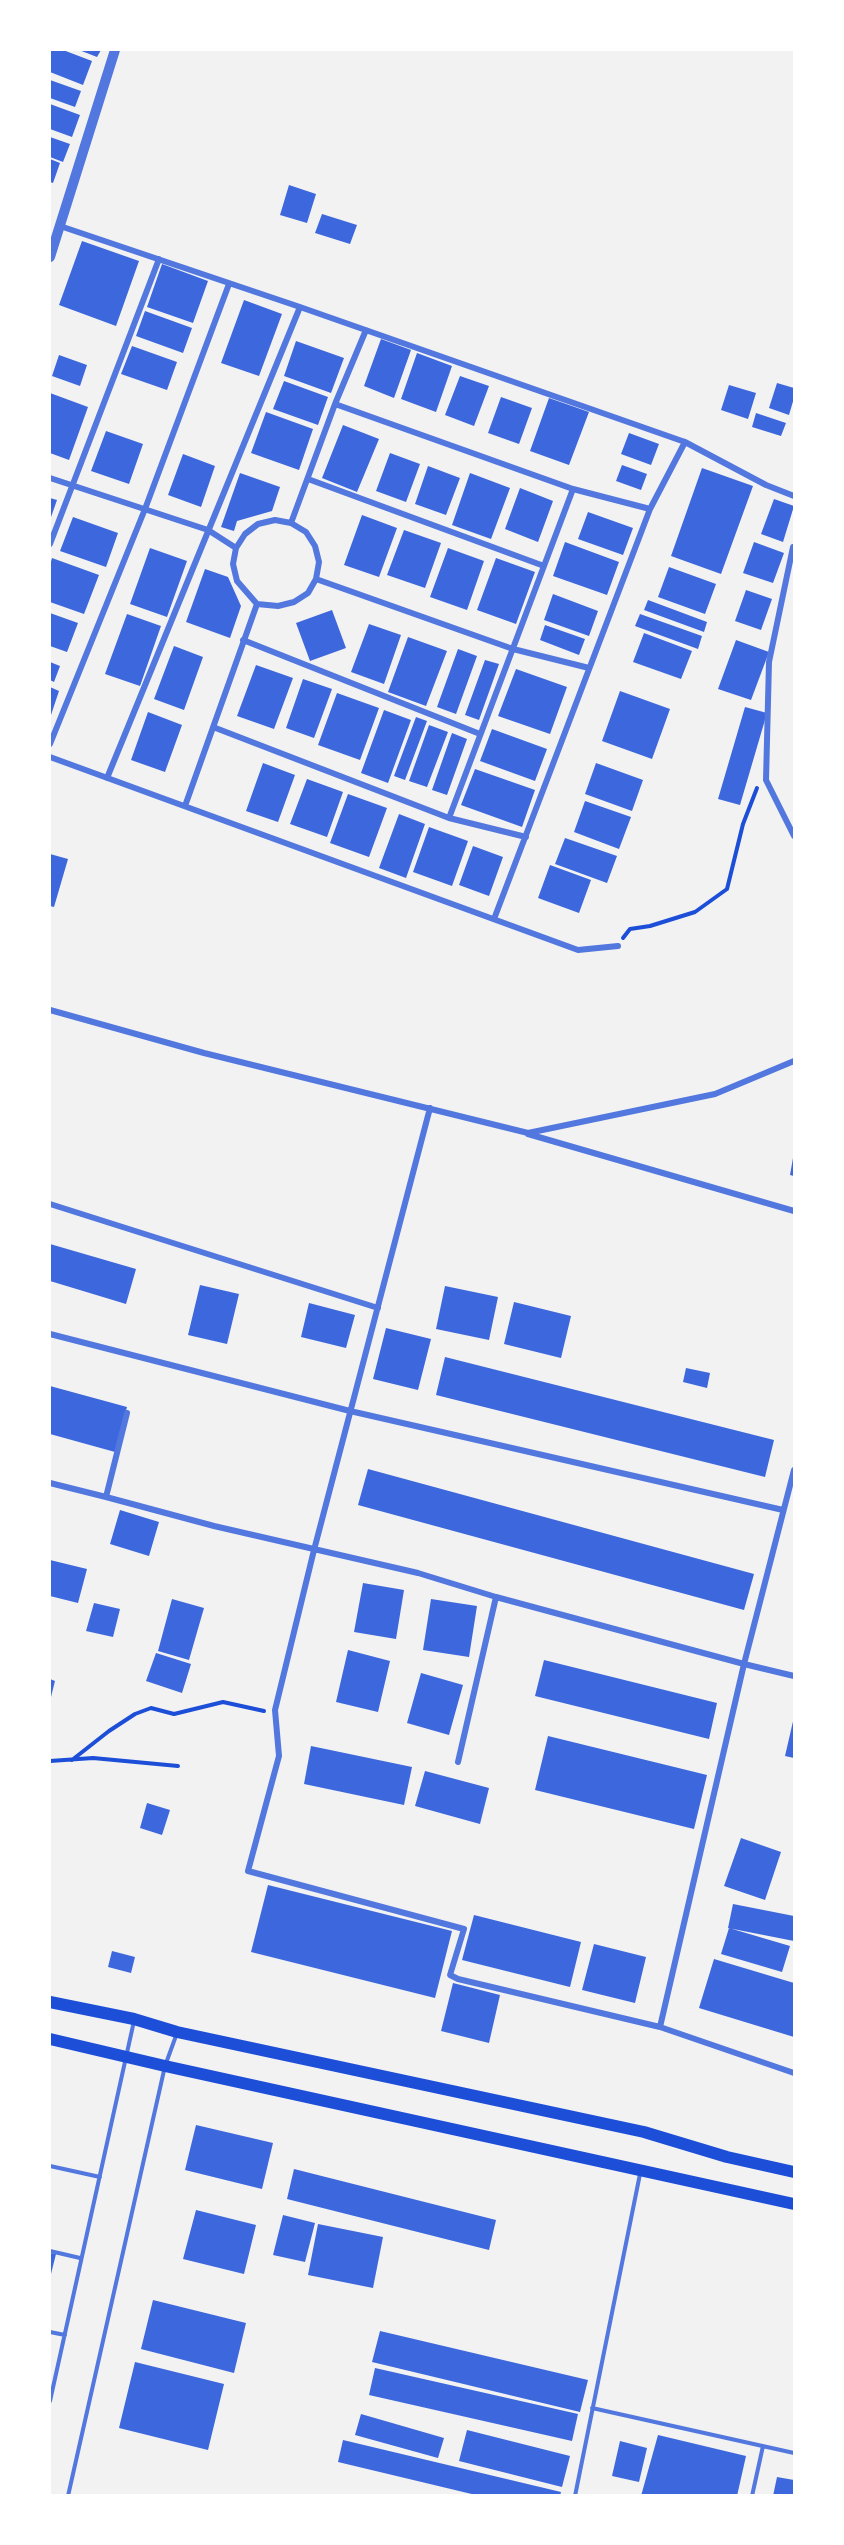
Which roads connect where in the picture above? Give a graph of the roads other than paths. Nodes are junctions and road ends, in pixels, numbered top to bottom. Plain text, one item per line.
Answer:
1 (115, 50) edge
2 (60, 226) junction
3 (50, 257) edge
4 (159, 259) junction
5 (229, 284) junction
6 (300, 306) junction
7 (366, 330) junction
8 (334, 404) junction
9 (685, 442) junction
10 (50, 478) edge
11 (308, 479) junction
12 (74, 485) junction
13 (573, 489) junction
14 (795, 496) edge
15 (144, 509) junction
16 (650, 509) junction
17 (291, 523) junction
18 (208, 530) junction
19 (50, 544) edge
20 (793, 547) dead end
21 (236, 548) junction
22 (544, 567) junction
23 (316, 579) junction
24 (257, 604) junction
25 (243, 640) junction
26 (513, 648) junction
27 (588, 668) junction
28 (213, 727) junction
29 (480, 734) junction
30 (50, 744) edge
31 (50, 757) edge
32 (107, 778) junction
33 (185, 806) junction
34 (449, 818) junction
35 (795, 836) edge
36 (526, 837) junction
37 (494, 919) junction
38 (618, 946) road end
39 (50, 1010) edge
40 (795, 1061) edge
41 (430, 1108) junction
42 (528, 1133) junction
43 (50, 1204) edge
44 (795, 1211) edge
45 (378, 1308) junction
46 (50, 1334) edge
47 (350, 1411) junction
48 (127, 1413) dead end
49 (795, 1470) edge
50 (50, 1483) edge
51 (106, 1497) junction
52 (783, 1510) junction
53 (314, 1550) junction
54 (496, 1597) junction
55 (744, 1664) junction
56 (795, 1676) edge
57 (458, 1762) dead end
58 (50, 2002) edge
59 (134, 2019) junction
60 (660, 2027) junction
61 (177, 2032) junction
62 (50, 2038) edge
63 (124, 2055) junction
64 (165, 2066) junction
65 (795, 2073) edge
66 (50, 2166) edge
67 (641, 2170) junction
68 (795, 2172) edge
69 (100, 2177) junction
70 (795, 2204) edge
71 (50, 2251) edge
72 (80, 2258) junction
73 (50, 2332) edge
74 (65, 2335) junction
75 (50, 2401) edge
76 (592, 2408) junction
77 (763, 2446) junction
78 (795, 2453) edge
79 (68, 2496) edge
80 (575, 2496) edge
81 (752, 2496) edge

1 - 2 street
2 - 3 street
2 - 4 street
4 - 5 street
4 - 12 street
5 - 6 street
5 - 15 street
6 - 7 street
6 - 18 street
7 - 8 street
7 - 9 street
8 - 11 street
8 - 13 street
9 - 14 street
9 - 16 street
10 - 12 street
11 - 17 street
11 - 22 street
12 - 15 street
12 - 19 street
13 - 16 street
13 - 22 street
15 - 18 street
15 - 30 street
16 - 27 street
17 - 21 street
17 - 23 street
18 - 21 street
18 - 32 street
20 - 35 street
21 - 24 street
22 - 26 street
23 - 24 street
23 - 26 street
24 - 25 street
25 - 28 street
25 - 29 street
26 - 27 street
26 - 29 street
27 - 36 street
28 - 33 street
28 - 34 street
29 - 34 street
31 - 32 street
32 - 33 street
33 - 37 street
34 - 36 street
36 - 37 street
37 - 38 street
39 - 41 street
40 - 42 street
41 - 42 street
41 - 45 street
42 - 44 street
43 - 45 street
45 - 47 street
46 - 47 street
47 - 52 street
47 - 53 street
48 - 51 street
49 - 52 street
50 - 51 street
51 - 53 street
52 - 55 street
53 - 54 street
53 - 60 street
54 - 55 street
54 - 57 street
55 - 56 street
55 - 60 street
58 - 59 main road
59 - 61 main road
59 - 63 lane
60 - 65 street
61 - 64 lane
61 - 68 main road
62 - 63 main road
63 - 64 main road
63 - 69 lane
64 - 67 main road
64 - 79 lane
66 - 69 lane
67 - 70 main road
67 - 76 lane
69 - 72 lane
71 - 72 lane
72 - 74 lane
73 - 74 lane
74 - 75 lane
76 - 77 lane
76 - 80 lane
77 - 78 lane
77 - 81 lane

